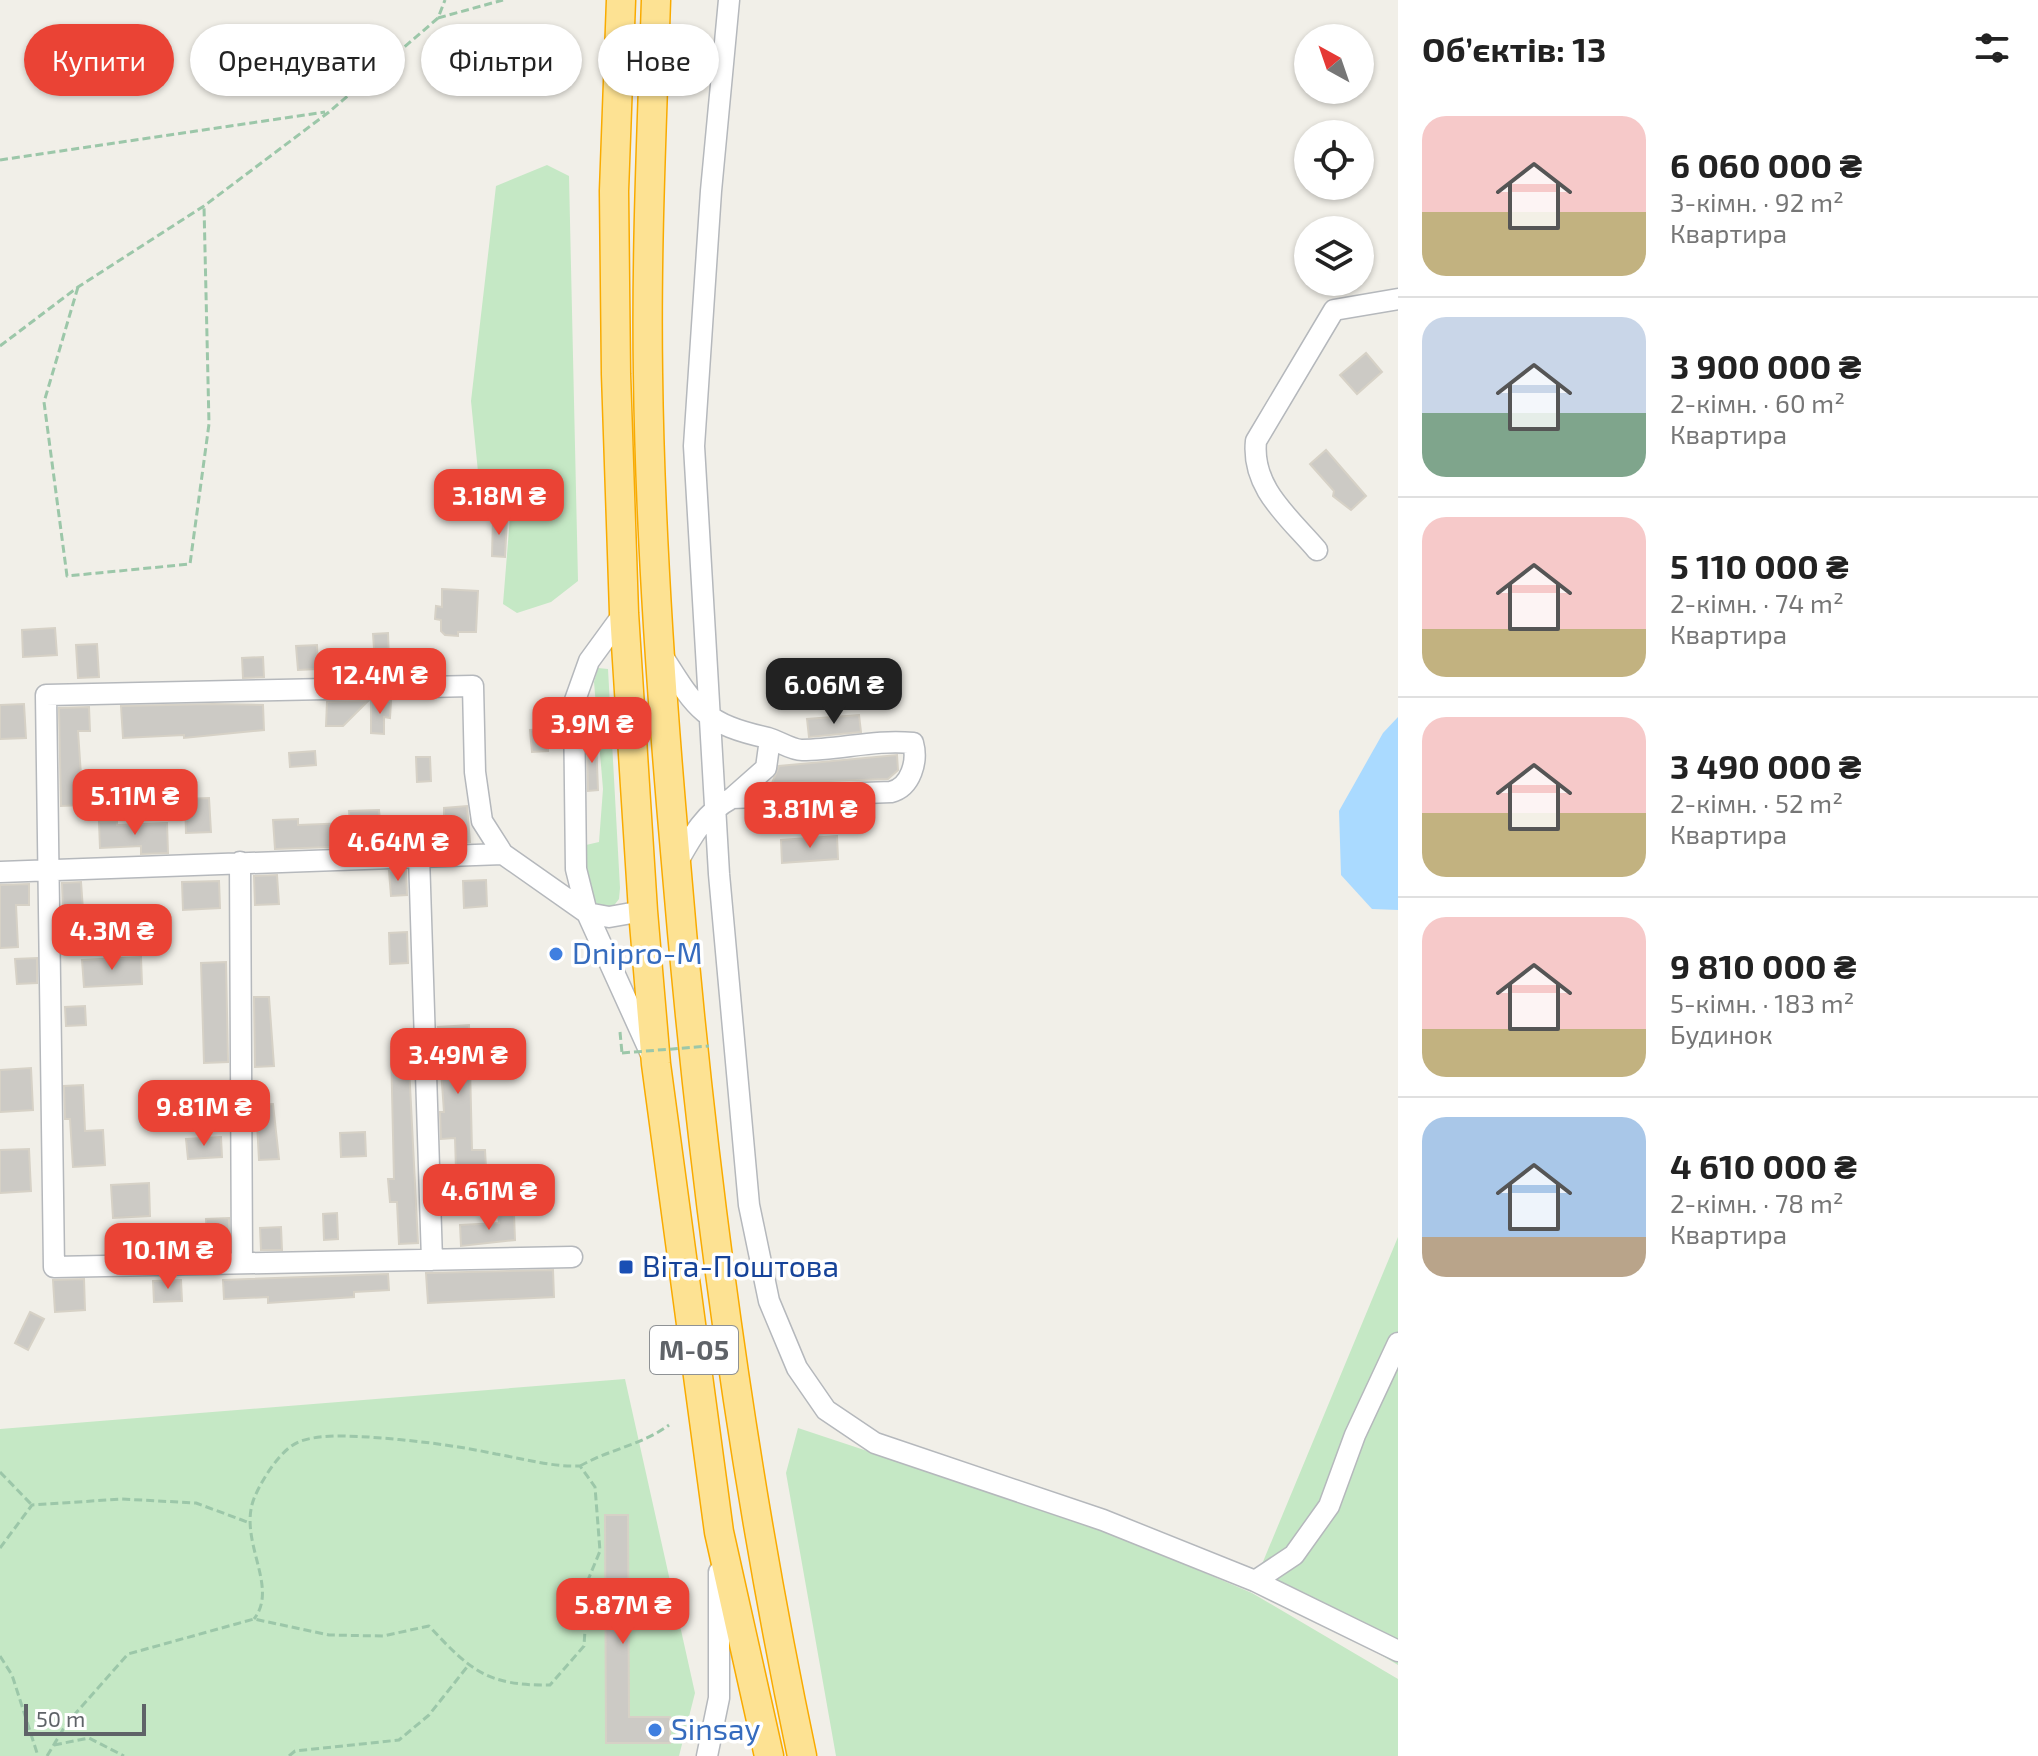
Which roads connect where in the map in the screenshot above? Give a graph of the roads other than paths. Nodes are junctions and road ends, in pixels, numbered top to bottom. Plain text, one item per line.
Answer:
1 (621, 0) edge
2 (656, 0) edge
3 (729, 0) edge
4 (1398, 299) edge
5 (1317, 550) dead end
6 (624, 613) junction
7 (658, 648) junction
8 (708, 718) junction
9 (770, 739) junction
10 (725, 802) junction
11 (503, 854) junction
12 (419, 856) junction
13 (240, 862) junction
14 (676, 865) junction
15 (47, 869) junction
16 (0, 872) edge
17 (643, 911) junction
18 (587, 913) junction
19 (656, 1064) junction
20 (572, 1257) dead end
21 (432, 1260) junction
22 (242, 1263) junction
23 (1398, 1343) edge
24 (719, 1532) junction
25 (1255, 1581) junction
26 (1398, 1651) edge
27 (707, 1756) edge
28 (769, 1756) edge
29 (802, 1756) edge

1 - 6 highway, М-05
2 - 7 highway, М-05
3 - 8 street
4 - 5 street
6 - 17 highway, М-05
6 - 18 street
7 - 8 street
7 - 14 highway, М-05
8 - 9 street
8 - 10 street
9 - 10 street
9 - 10 street
10 - 14 street
10 - 25 street
11 - 12 street
11 - 15 street
11 - 18 street
12 - 13 street
12 - 21 street
13 - 15 street
13 - 22 street
14 - 29 highway, М-05
15 - 16 street
15 - 22 street
17 - 18 street
17 - 19 highway, М-05
18 - 19 street
19 - 24 highway, М-05
20 - 21 street
21 - 22 street
23 - 25 street
24 - 27 street
24 - 28 highway, М-05
25 - 26 street

